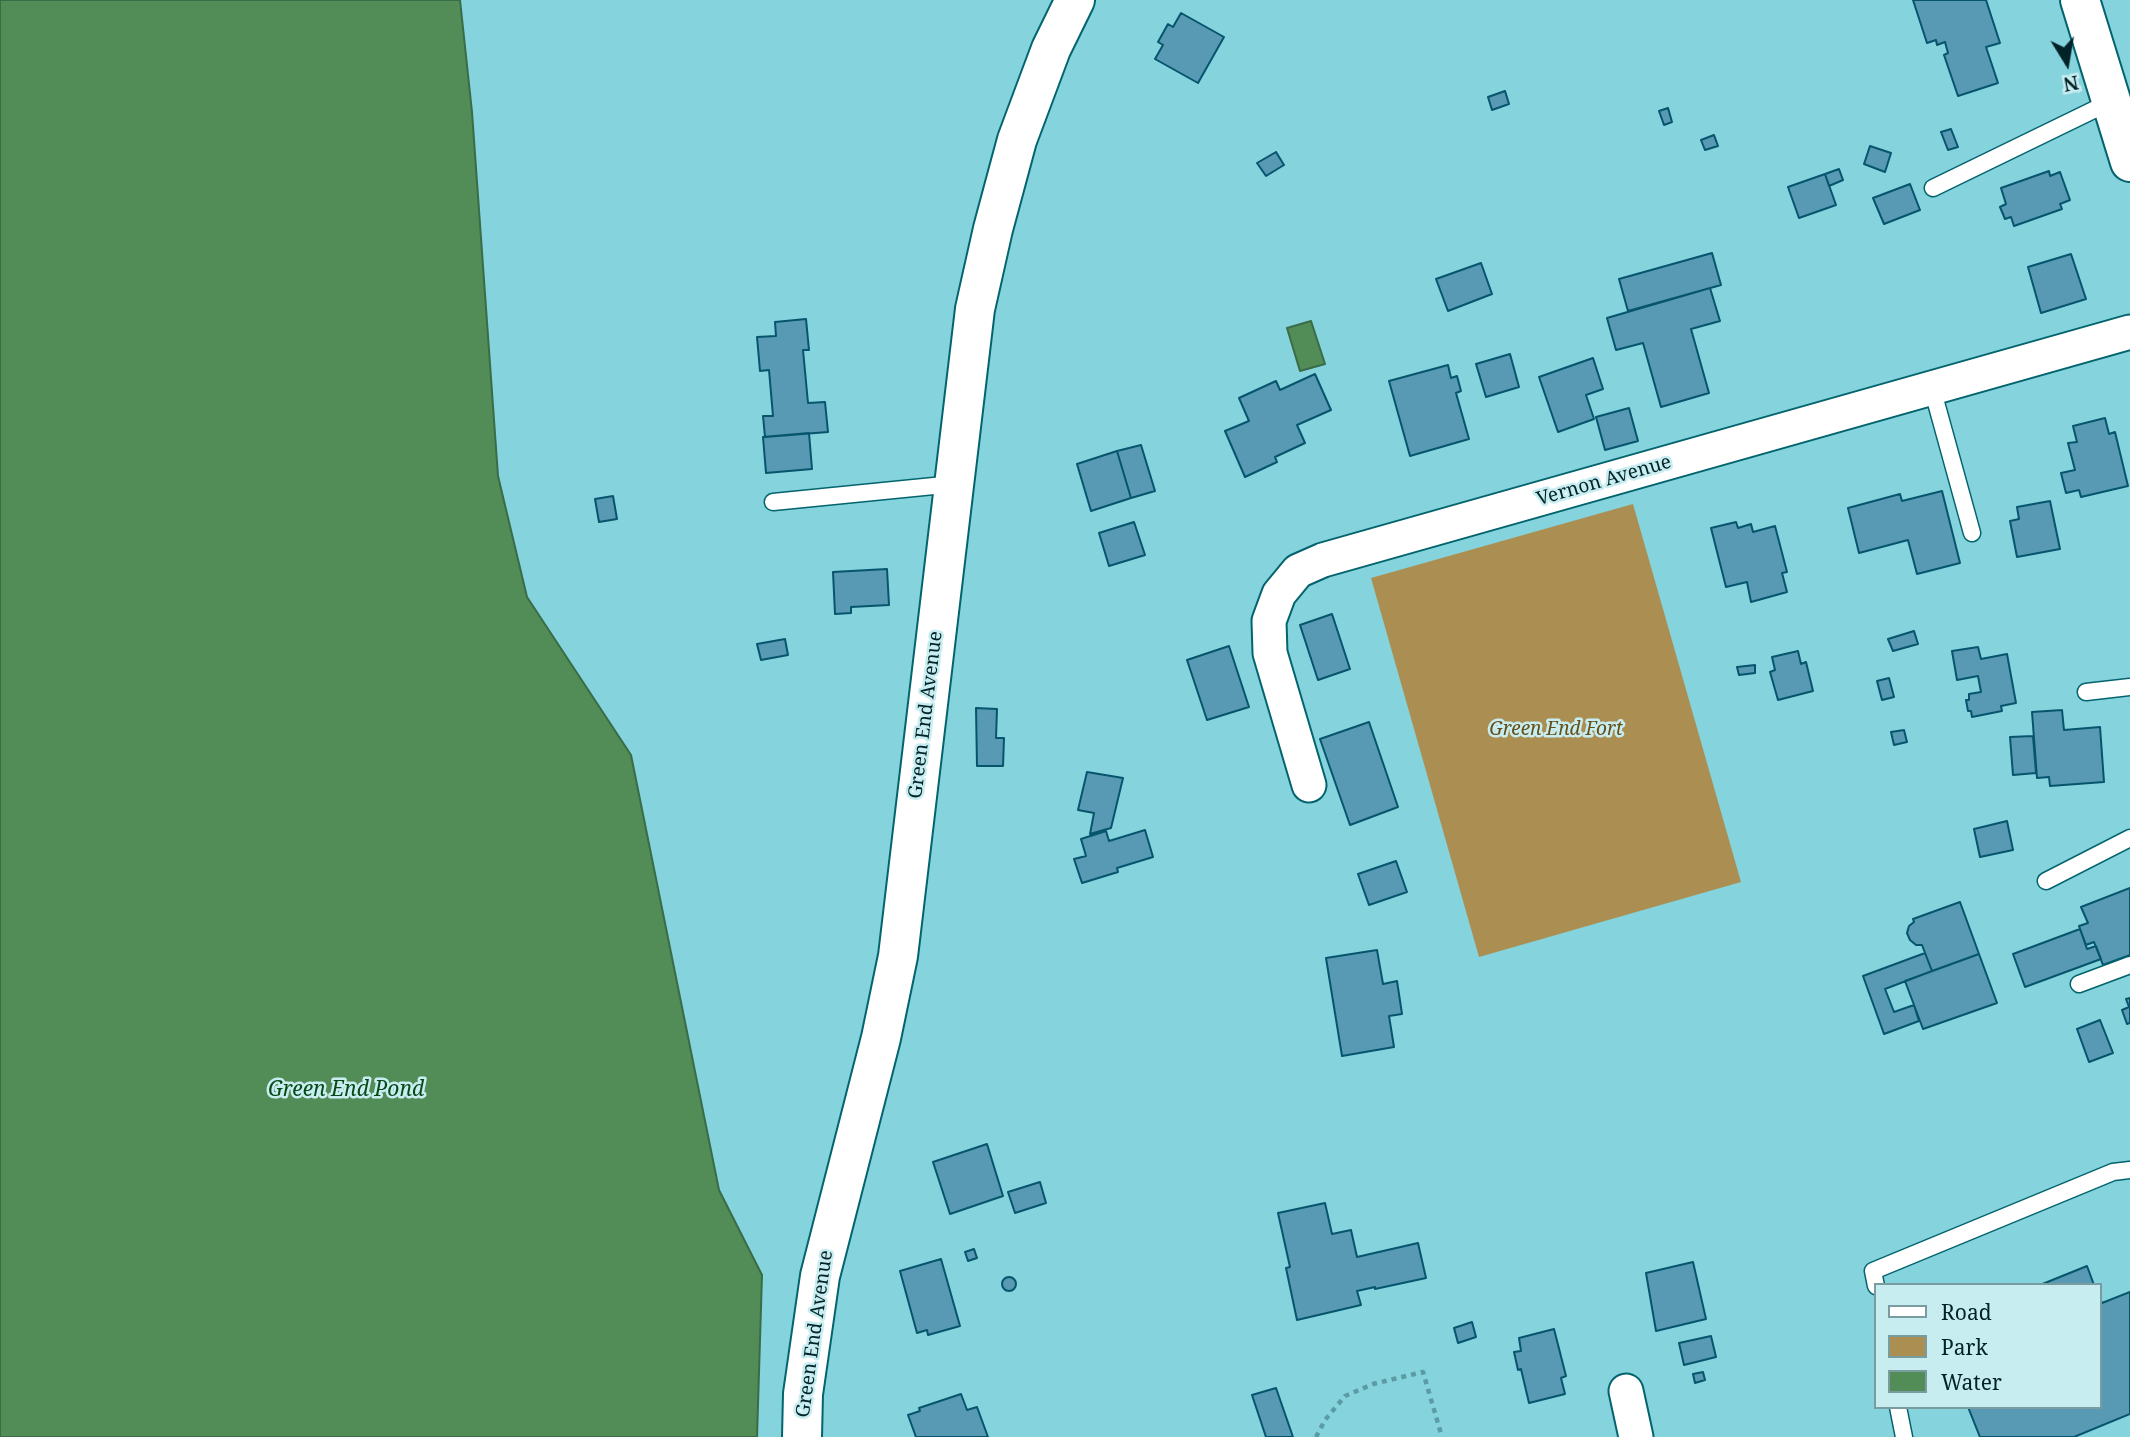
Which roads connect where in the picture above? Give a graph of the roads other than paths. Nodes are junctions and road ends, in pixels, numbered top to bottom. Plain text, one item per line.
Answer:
1 (1075, 0) edge
2 (2080, 0) edge
3 (2112, 101) junction
4 (2130, 162) edge
5 (1933, 188) dead end
6 (2130, 332) edge
7 (1932, 388) junction
8 (954, 484) junction
9 (773, 502) dead end
10 (1972, 533) dead end
11 (2130, 687) edge
12 (2087, 692) dead end
13 (1309, 785) dead end
14 (2130, 838) edge
15 (2046, 881) dead end
16 (2130, 965) edge
17 (2079, 984) dead end
18 (2130, 1170) edge
19 (1875, 1283) edge
20 (1626, 1391) dead end
21 (1898, 1409) edge
22 (802, 1437) edge
23 (1636, 1437) edge
24 (1903, 1437) edge

1 - 8 street, Green End Avenue
2 - 3 street
3 - 4 street
3 - 5 lane
6 - 7 street, Vernon Avenue
7 - 10 lane
7 - 13 street, Vernon Avenue
8 - 9 lane
8 - 22 street, Green End Avenue
11 - 12 lane
14 - 15 lane
16 - 17 lane
18 - 19 lane
20 - 23 street
21 - 24 lane

